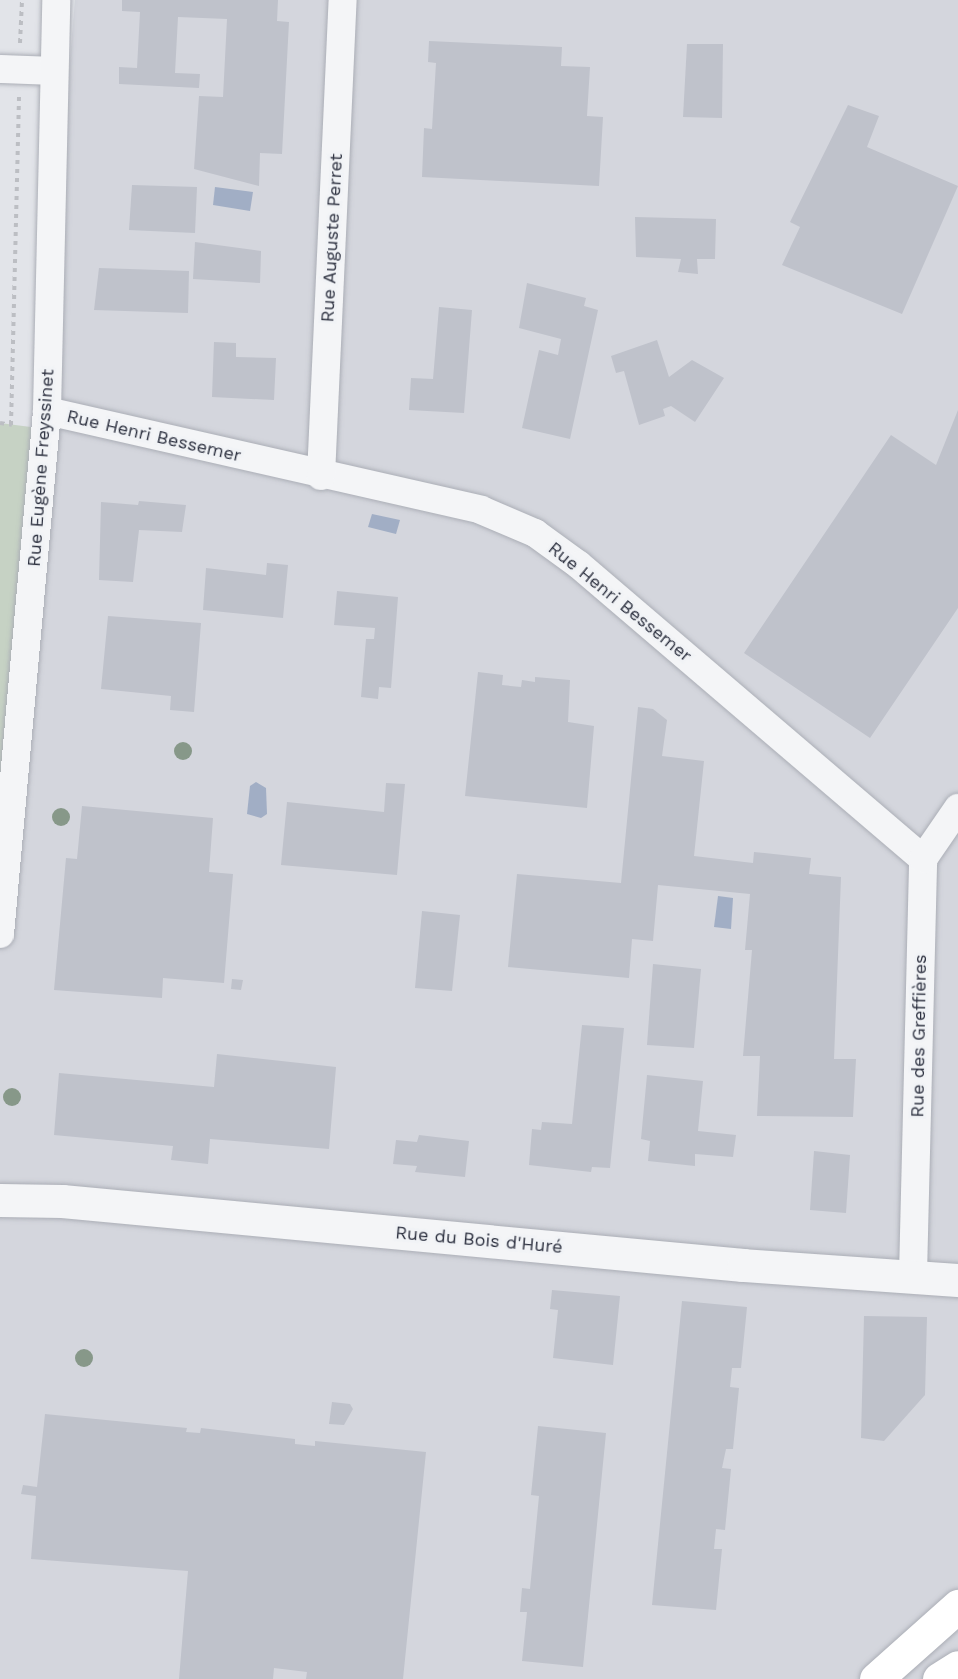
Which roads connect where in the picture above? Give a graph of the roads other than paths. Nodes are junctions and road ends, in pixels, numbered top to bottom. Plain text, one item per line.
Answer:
1 (56, 0) edge
2 (343, 0) edge
3 (10, 70) edge
4 (54, 71) junction
5 (47, 411) junction
6 (321, 476) junction
7 (958, 808) edge
8 (923, 860) junction
9 (0, 934) edge
10 (0, 1200) edge
11 (913, 1275) junction
12 (958, 1280) edge
13 (958, 1606) edge
14 (958, 1667) edge
15 (876, 1679) edge
16 (939, 1679) edge

1 - 4 street, Rue Eugène Freyssinet
2 - 6 street, Rue Auguste Perret
3 - 4 street
4 - 5 street, Rue Eugène Freyssinet
5 - 6 street, Rue Henri Bessemer
5 - 9 street, Rue Eugène Freyssinet
6 - 8 street, Rue Henri Bessemer
7 - 8 street
8 - 11 street, Rue des Greffières
10 - 11 street, Rue du Bois d'Huré
11 - 12 street, Rue du Bois d'Huré
13 - 15 main road
14 - 16 main road

